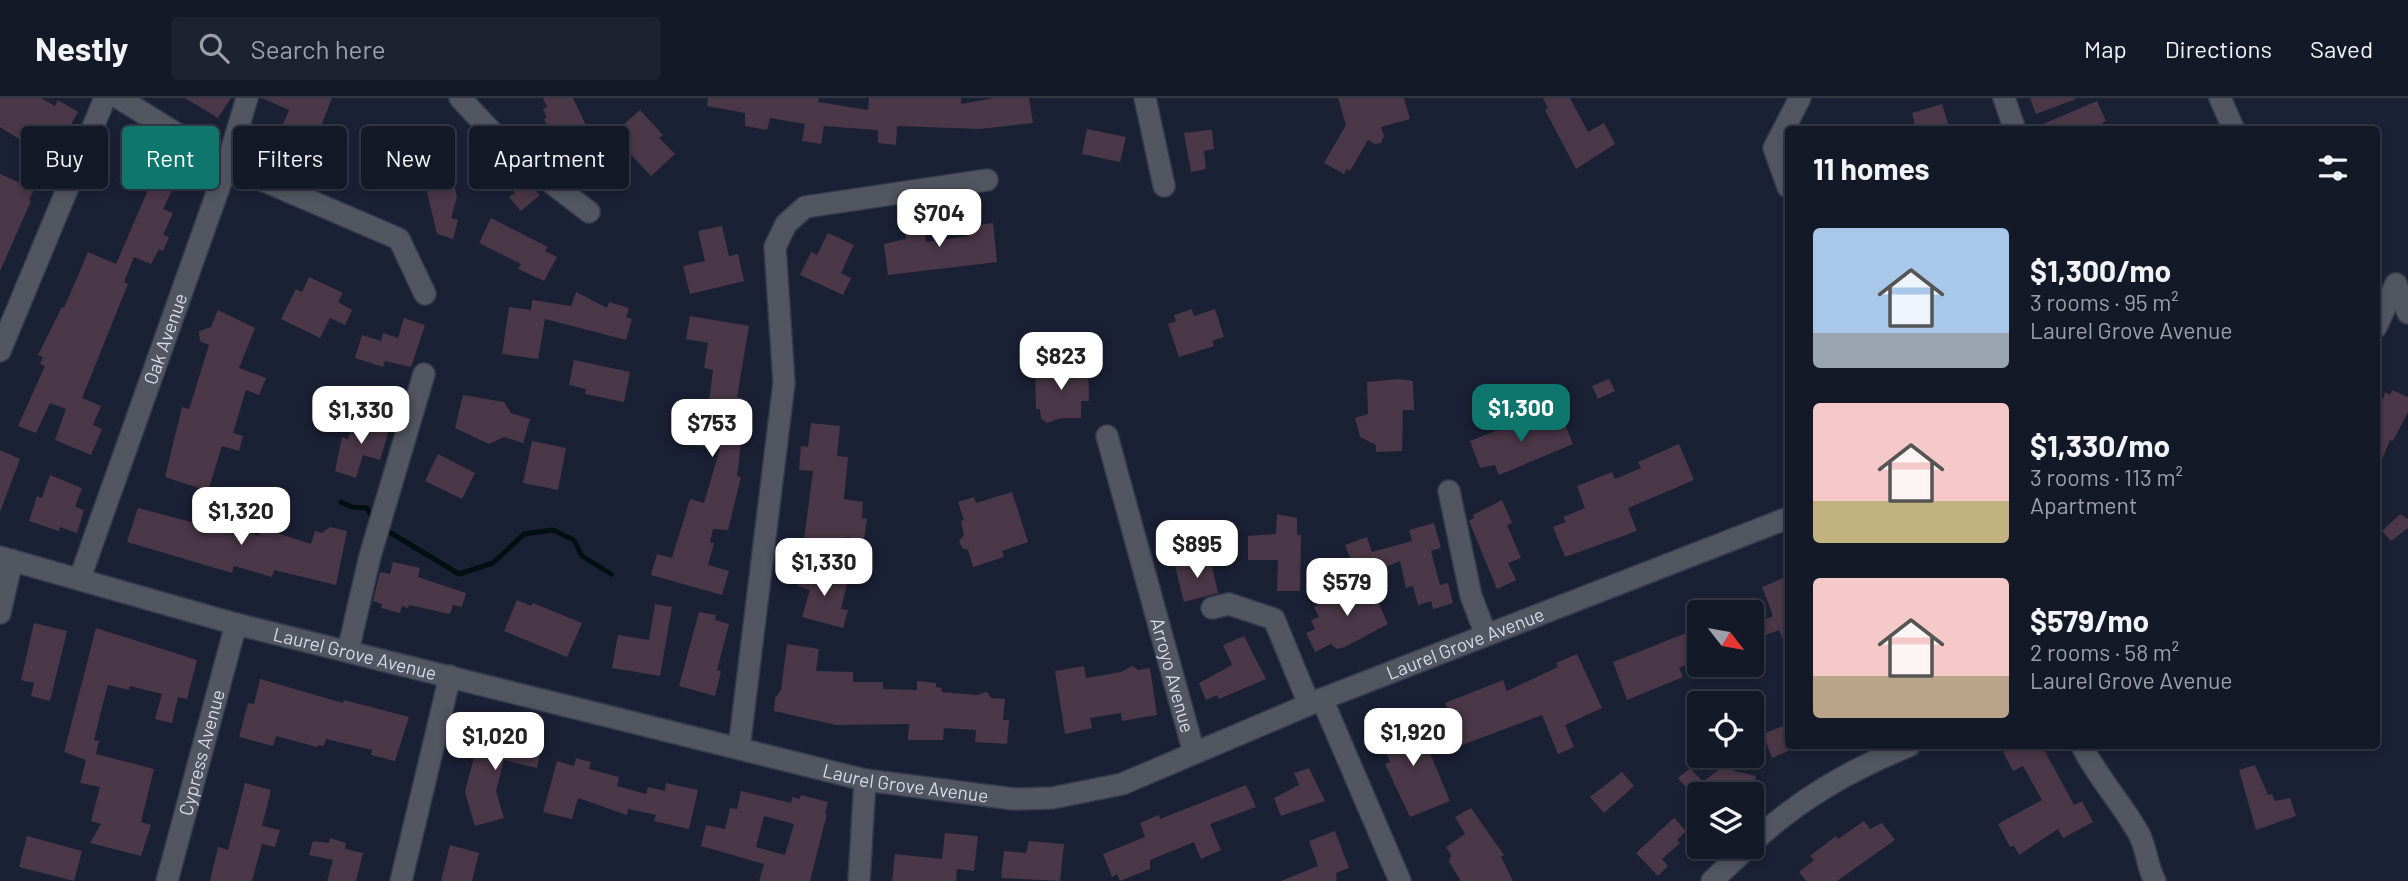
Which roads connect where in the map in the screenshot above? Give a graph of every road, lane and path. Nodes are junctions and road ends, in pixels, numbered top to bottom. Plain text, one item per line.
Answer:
1 (104, 98) edge
2 (119, 98) edge
3 (247, 98) edge
4 (460, 98) edge
5 (1145, 98) edge
6 (1800, 98) edge
7 (2004, 98) edge
8 (2220, 98) edge
9 (1785, 126) edge
10 (2014, 126) edge
11 (2232, 126) edge
12 (1785, 127) edge
13 (227, 165) junction
14 (1785, 179) edge
15 (987, 180) dead end
16 (1164, 186) dead end
17 (589, 212) dead end
18 (2393, 284) edge
19 (425, 294) dead end
20 (2408, 313) edge
21 (2380, 317) edge
22 (0, 351) edge
23 (424, 374) dead end
24 (1107, 436) dead end
25 (1449, 491) dead end
26 (1785, 519) edge
27 (6, 559) edge
28 (80, 578) junction
29 (1212, 608) dead end
30 (0, 613) edge
31 (236, 624) junction
32 (1486, 635) junction
33 (348, 651) junction
34 (450, 676) junction
35 (1315, 702) junction
36 (739, 748) junction
37 (1902, 749) edge
38 (2084, 749) edge
39 (1194, 753) junction
40 (865, 780) junction
41 (1764, 833) edge
42 (1735, 859) edge
43 (167, 881) edge
44 (401, 881) edge
45 (859, 881) edge
46 (1400, 881) edge
47 (1712, 881) edge
48 (2155, 881) edge

1 - 22 street
2 - 13 street
3 - 13 street, Oak Avenue
4 - 17 street
5 - 16 street
6 - 9 street
7 - 10 street
8 - 11 street
12 - 14 street
13 - 19 street
13 - 28 street, Oak Avenue
15 - 36 street
18 - 20 street
18 - 21 street
23 - 33 street
24 - 39 street, Arroyo Avenue
25 - 32 street
26 - 32 street, Laurel Grove Avenue
27 - 28 street, Laurel Grove Avenue
27 - 30 street
28 - 31 street, Laurel Grove Avenue
29 - 35 street
31 - 33 street, Laurel Grove Avenue
31 - 43 street, Cypress Avenue
32 - 35 street, Laurel Grove Avenue
33 - 34 street, Laurel Grove Avenue
34 - 36 street, Laurel Grove Avenue
34 - 44 street
35 - 39 street, Laurel Grove Avenue
35 - 46 street
36 - 40 street, Laurel Grove Avenue
37 - 41 street
38 - 48 street
39 - 40 street, Laurel Grove Avenue
40 - 45 street
42 - 47 street

